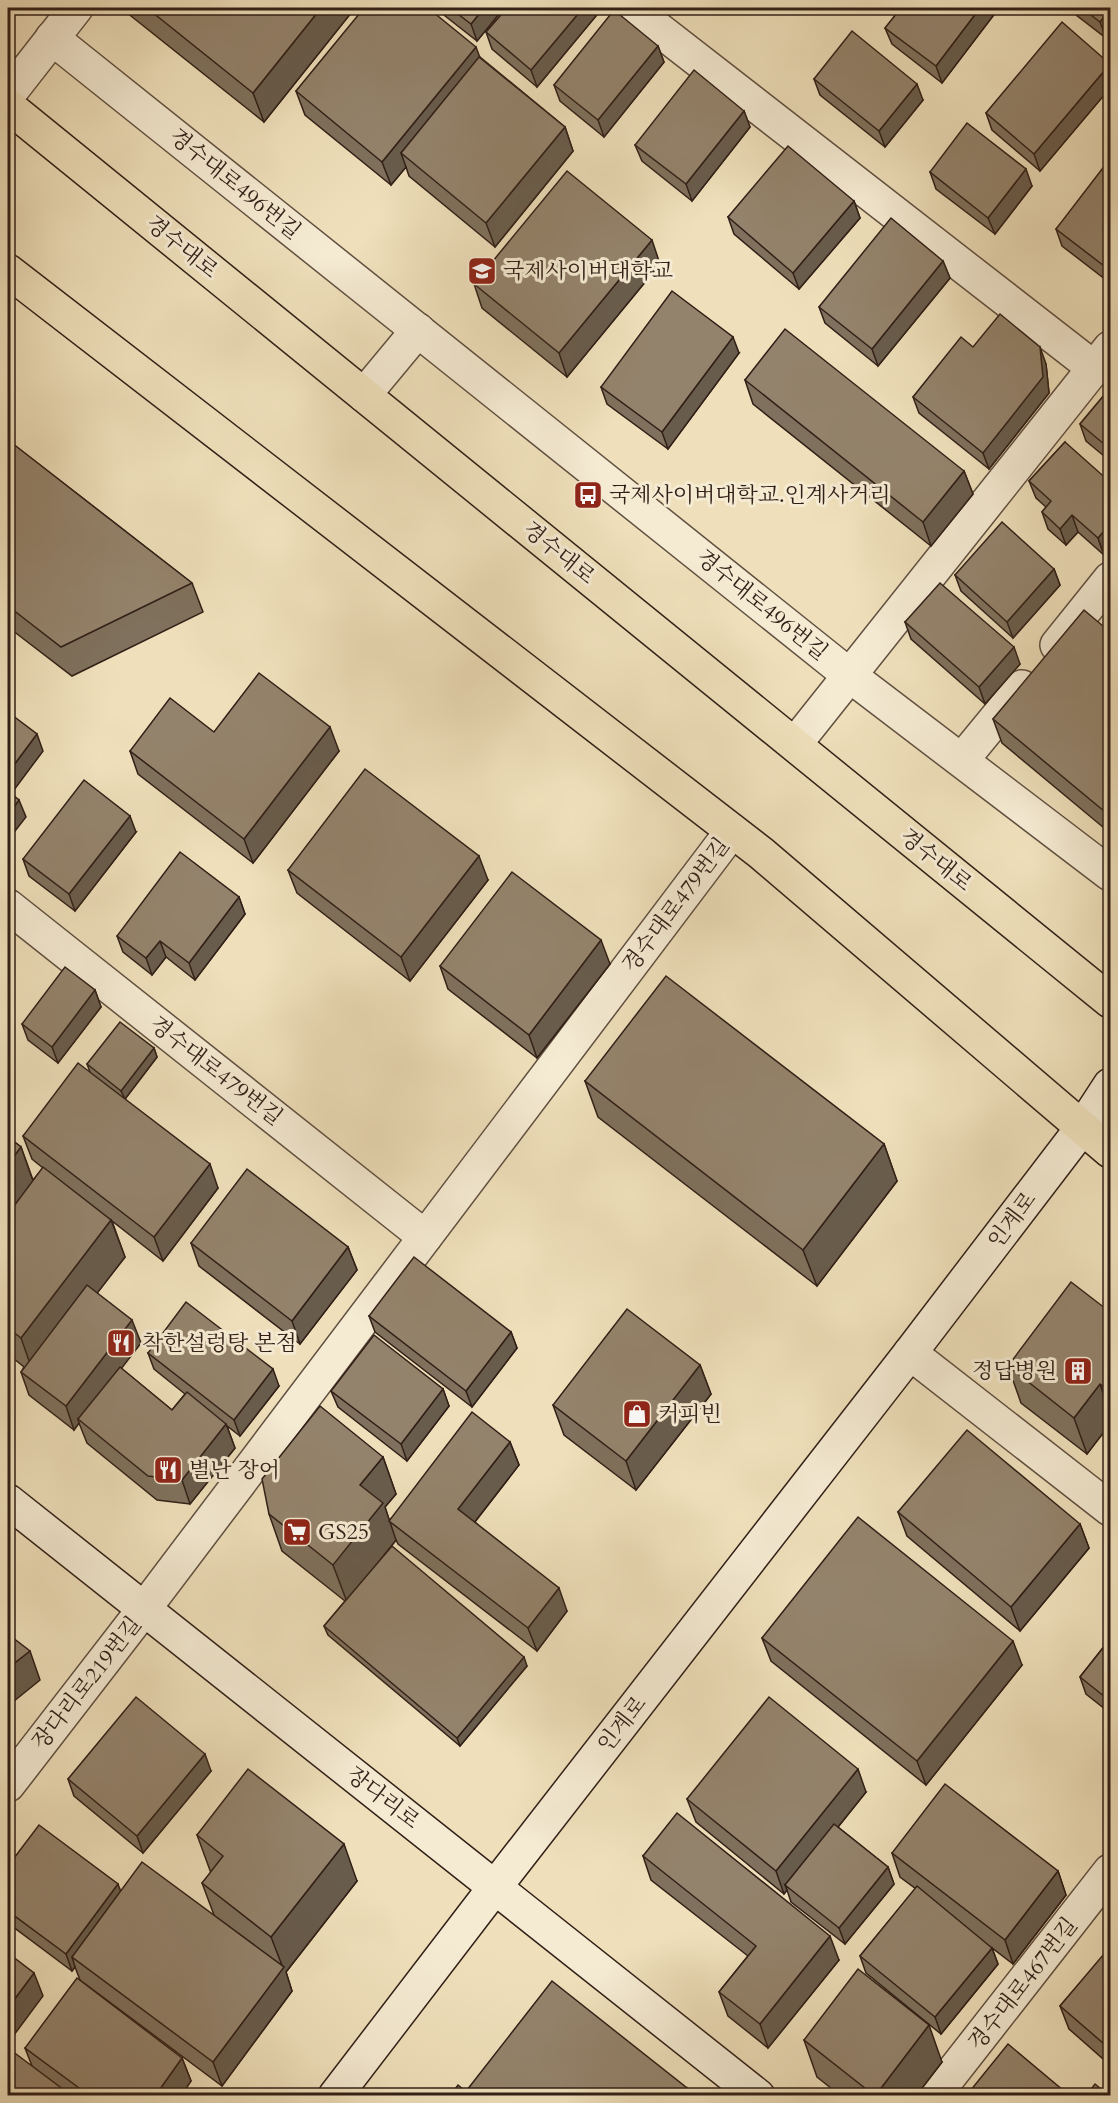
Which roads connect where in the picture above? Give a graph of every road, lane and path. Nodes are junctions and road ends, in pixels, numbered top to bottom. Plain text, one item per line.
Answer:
1 (76, 8) edge
2 (631, 8) edge
3 (52, 38) junction
4 (8, 94) edge
5 (8, 106) edge
6 (8, 271) edge
7 (418, 330) junction
8 (1102, 358) edge
9 (364, 395) junction
10 (1110, 579) edge
11 (849, 675) junction
12 (795, 744) junction
13 (962, 760) junction
14 (732, 831) junction
15 (1110, 874) edge
16 (8, 906) edge
17 (1110, 1001) edge
18 (1110, 1084) edge
19 (1082, 1128) junction
20 (1110, 1151) edge
21 (425, 1238) junction
22 (910, 1353) junction
23 (8, 1501) edge
24 (1110, 1509) edge
25 (144, 1609) junction
26 (8, 1785) edge
27 (1110, 1871) edge
28 (495, 1887) junction
29 (1099, 1910) edge
30 (335, 2096) edge
31 (758, 2096) edge
32 (934, 2096) edge

1 - 3 street
2 - 8 street
3 - 4 street
3 - 7 street, 경수대로496번길
5 - 9 main road, 경수대로
6 - 14 main road
7 - 9 street
7 - 11 street, 경수대로496번길
8 - 11 street
9 - 12 main road, 경수대로
10 - 13 street
11 - 12 street
11 - 13 street, 경수대로496번길
12 - 17 main road, 경수대로
13 - 15 street, 경수대로496번길
14 - 19 main road
14 - 21 street, 경수대로479번길
16 - 21 street, 경수대로479번길
18 - 19 street, 인계로
19 - 20 main road
19 - 22 street, 인계로
21 - 25 street, 경수대로479번길
22 - 24 street
22 - 28 street, 인계로
23 - 25 street, 장다리로
25 - 26 street, 장다리로219번길
25 - 28 street, 장다리로
27 - 29 street, 경수대로467번길
28 - 30 street, 인계로
28 - 31 street, 장다리로
29 - 32 street, 경수대로467번길

